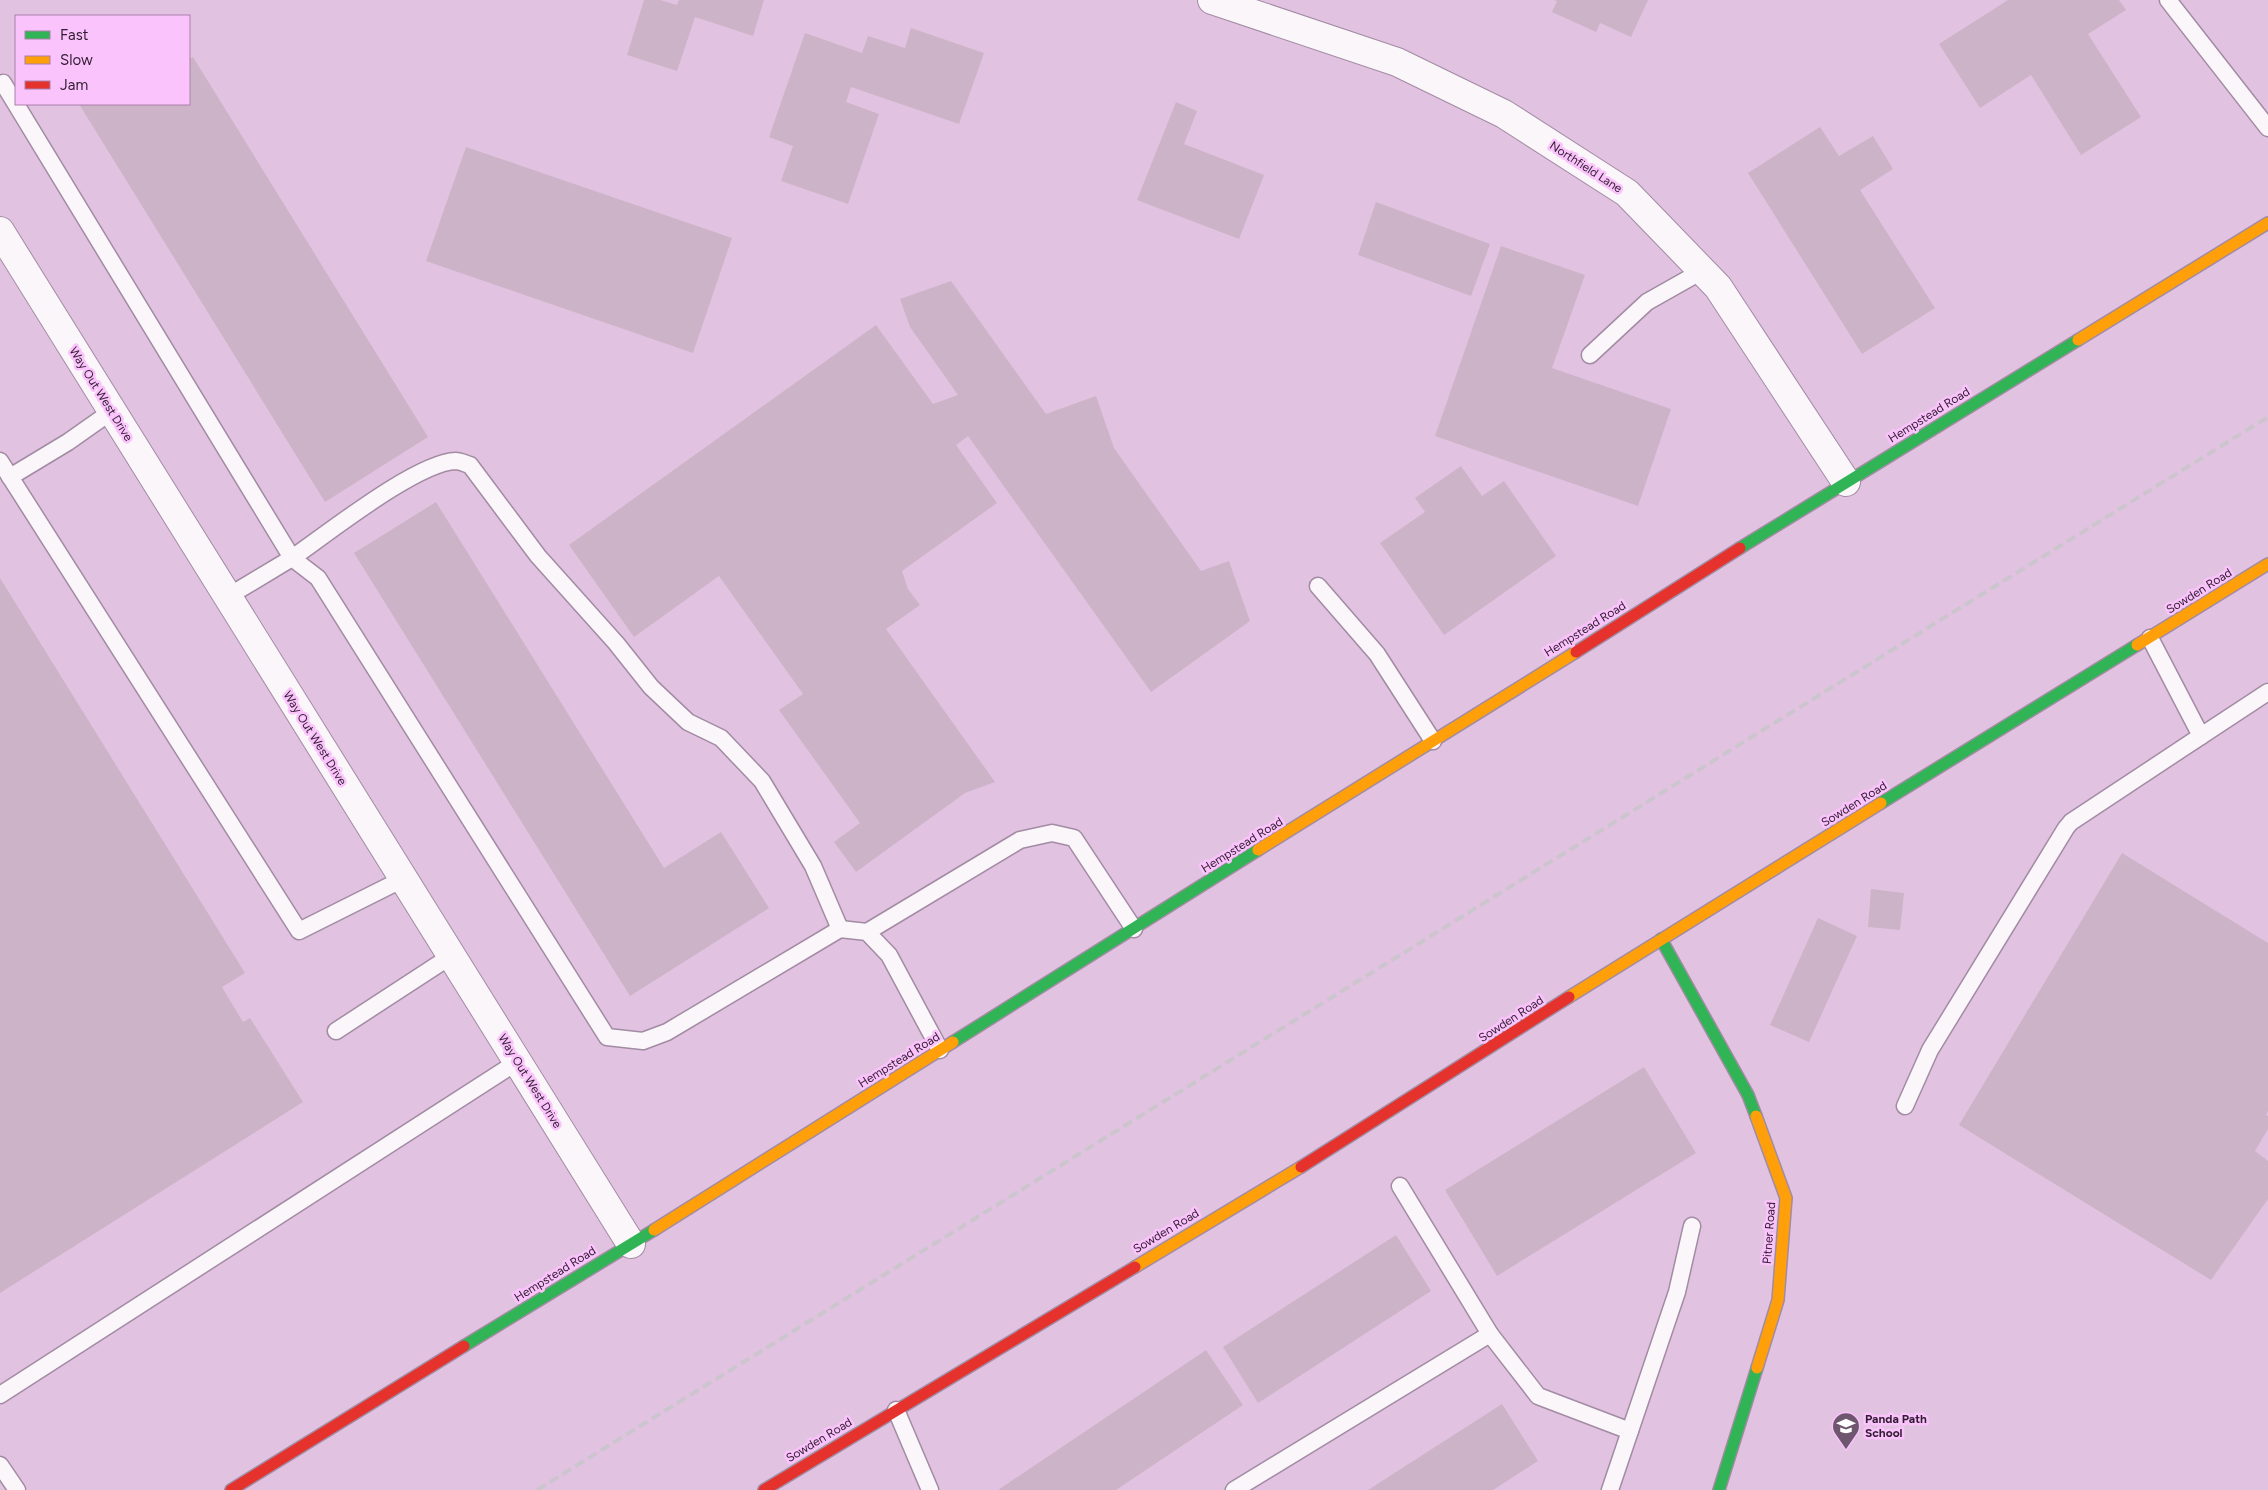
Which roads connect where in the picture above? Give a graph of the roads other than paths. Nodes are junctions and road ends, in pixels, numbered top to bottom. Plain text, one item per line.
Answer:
1 (1212, 0) edge
2 (2168, 0) edge
3 (0, 84) edge
4 (15, 104) edge
5 (16, 105) edge
6 (2268, 128) edge
7 (2268, 223) edge
8 (0, 231) edge
9 (1702, 271) junction
10 (1590, 356) dead end
11 (112, 412) junction
12 (0, 461) edge
13 (10, 478) junction
14 (1846, 482) junction
15 (292, 558) junction
16 (2268, 564) edge
17 (1318, 586) dead end
18 (228, 597) junction
19 (2150, 638) junction
20 (2268, 692) edge
21 (2201, 736) junction
22 (1433, 741) junction
23 (403, 879) junction
24 (840, 929) junction
25 (1134, 929) junction
26 (867, 932) junction
27 (1661, 939) junction
28 (451, 956) junction
29 (336, 1032) dead end
30 (940, 1050) junction
31 (518, 1062) junction
32 (1905, 1106) dead end
33 (1400, 1186) dead end
34 (1692, 1226) dead end
35 (631, 1244) junction
36 (1490, 1334) junction
37 (0, 1395) edge
38 (896, 1410) junction
39 (1630, 1431) junction
40 (0, 1465) edge
41 (17, 1490) edge
42 (230, 1490) edge
43 (764, 1490) edge
44 (930, 1490) edge
45 (1234, 1490) edge
46 (1610, 1490) edge
47 (1719, 1490) edge

1 - 9 street, Northfield Lane
2 - 6 lane
3 - 4 lane
5 - 15 lane
7 - 14 main road, Hempstead Road
8 - 11 street, Way Out West Drive
9 - 10 lane
9 - 14 street, Northfield Lane
11 - 13 lane
11 - 18 street, Way Out West Drive
12 - 13 lane
13 - 23 lane
14 - 22 main road, Hempstead Road
15 - 18 lane
15 - 24 lane
15 - 24 lane
16 - 19 main road, Sowden Road
17 - 22 lane
18 - 23 street, Way Out West Drive
19 - 21 lane
19 - 27 main road, Sowden Road
20 - 21 lane
21 - 32 lane
22 - 25 main road, Hempstead Road
23 - 28 street, Way Out West Drive
24 - 26 lane
25 - 26 lane
25 - 30 main road, Hempstead Road
26 - 30 lane
27 - 38 main road, Sowden Road
27 - 47 main road, Pitner Road
28 - 29 lane
28 - 31 street, Way Out West Drive
30 - 35 main road, Hempstead Road
31 - 35 street, Way Out West Drive
31 - 37 lane
33 - 36 lane
34 - 39 lane
35 - 42 main road, Hempstead Road
36 - 39 lane
36 - 45 lane
38 - 43 main road, Sowden Road
38 - 44 lane
39 - 46 lane
40 - 41 lane

